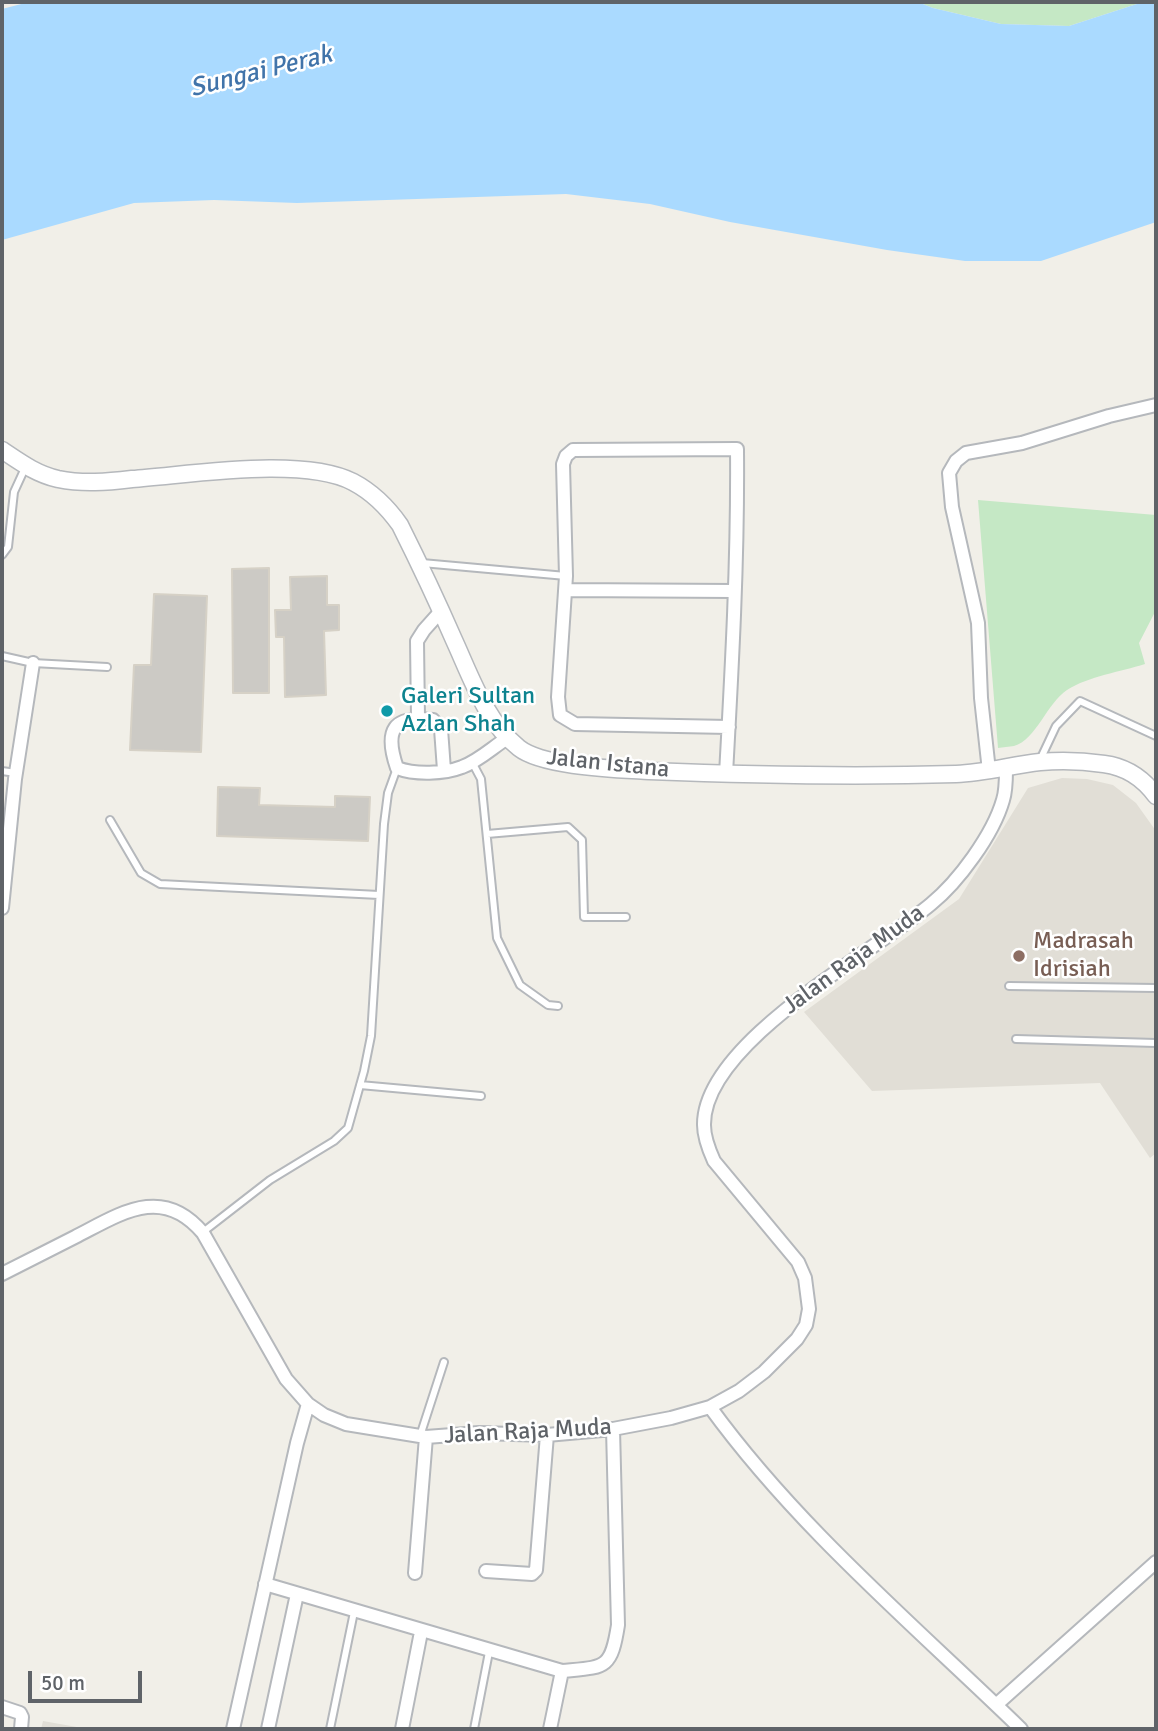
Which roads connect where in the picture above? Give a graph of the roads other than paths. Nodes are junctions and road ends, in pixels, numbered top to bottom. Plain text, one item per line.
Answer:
1 (1156, 405) edge
2 (2, 450) edge
3 (26, 466) junction
4 (2, 555) edge
5 (419, 562) junction
6 (566, 576) junction
7 (566, 590) junction
8 (734, 591) junction
9 (441, 611) junction
10 (2, 656) edge
11 (33, 663) junction
12 (107, 667) dead end
13 (418, 718) junction
14 (729, 727) junction
15 (1156, 736) edge
16 (509, 737) junction
17 (472, 762) junction
18 (1040, 762) junction
19 (397, 768) junction
20 (1006, 769) junction
21 (2, 771) edge
22 (444, 771) junction
23 (989, 771) junction
24 (16, 773) junction
25 (726, 774) junction
26 (1156, 796) edge
27 (110, 820) dead end
28 (487, 834) junction
29 (379, 895) junction
30 (2, 908) edge
31 (626, 917) dead end
32 (1009, 986) dead end
33 (1156, 988) edge
34 (558, 1006) dead end
35 (1016, 1039) dead end
36 (1156, 1043) edge
37 (360, 1085) junction
38 (481, 1096) dead end
39 (203, 1233) junction
40 (2, 1274) edge
41 (444, 1362) dead end
42 (308, 1404) junction
43 (710, 1407) junction
44 (613, 1429) junction
45 (547, 1435) junction
46 (423, 1436) junction
47 (1156, 1562) edge
48 (486, 1571) dead end
49 (415, 1573) dead end
50 (265, 1584) junction
51 (297, 1594) junction
52 (354, 1612) junction
53 (421, 1632) junction
54 (489, 1652) junction
55 (562, 1671) junction
56 (996, 1705) junction
57 (2, 1707) edge
58 (21, 1729) edge
59 (233, 1729) edge
60 (268, 1729) edge
61 (330, 1729) edge
62 (402, 1729) edge
63 (474, 1729) edge
64 (550, 1729) edge
65 (1021, 1729) edge

1 - 23 street
2 - 3 street, Jalan Istana
3 - 4 lane
3 - 5 street, Jalan Istana
5 - 6 lane
5 - 9 street, Jalan Istana
6 - 7 street
6 - 8 street
7 - 8 street
7 - 14 street
8 - 14 street
9 - 13 street
9 - 16 street, Jalan Istana
10 - 11 lane
11 - 12 lane
11 - 24 street
13 - 19 street
13 - 22 street
14 - 25 street
15 - 18 lane
16 - 17 street
16 - 25 street, Jalan Istana
17 - 22 street
17 - 28 lane
18 - 20 street, Jalan Istana
18 - 26 street, Jalan Istana
19 - 22 street
19 - 29 lane
20 - 23 street, Jalan Istana
20 - 43 street, Jalan Raja Muda
21 - 24 lane
23 - 25 street, Jalan Istana
24 - 30 street
27 - 29 lane
28 - 31 lane
28 - 34 lane
29 - 37 lane
32 - 33 lane
35 - 36 lane
37 - 38 lane
37 - 39 lane
39 - 40 street, Jalan Raja Muda
39 - 42 street, Jalan Raja Muda
41 - 46 lane
42 - 46 street, Jalan Raja Muda
42 - 50 street
43 - 44 street, Jalan Raja Muda
43 - 56 street
44 - 45 street, Jalan Raja Muda
44 - 55 street
45 - 46 street, Jalan Raja Muda
45 - 48 street
46 - 49 street
47 - 56 street
50 - 51 street
50 - 59 street
51 - 52 street
51 - 60 street
52 - 53 street
52 - 61 lane
53 - 54 street
53 - 62 street
54 - 55 street
54 - 63 lane
55 - 64 street
56 - 65 street
57 - 58 street

